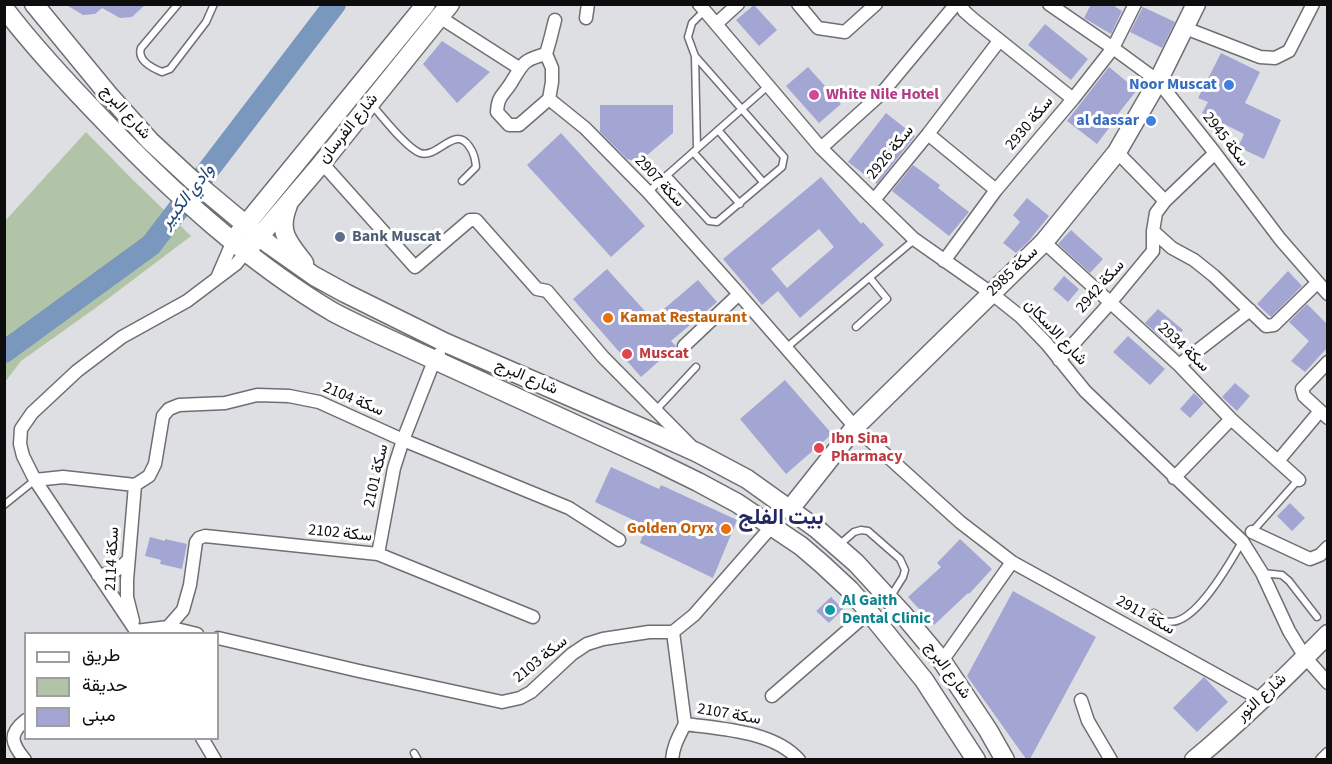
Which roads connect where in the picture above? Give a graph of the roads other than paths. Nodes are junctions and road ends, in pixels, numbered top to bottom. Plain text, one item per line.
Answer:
1 (178, 4) edge
2 (214, 4) edge
3 (426, 4) edge
4 (588, 4) edge
5 (738, 4) edge
6 (798, 4) edge
7 (876, 4) edge
8 (956, 4) edge
9 (961, 4) edge
10 (1049, 4) edge
11 (1135, 4) edge
12 (1196, 4) edge
13 (1313, 4) edge
14 (35, 6) edge
15 (4, 8) edge
16 (702, 8) edge
17 (445, 11) edge
18 (586, 18) dead end
19 (555, 20) dead end
20 (716, 24) junction
21 (1185, 28) junction
22 (999, 40) junction
23 (1113, 48) junction
24 (546, 54) junction
25 (695, 56) junction
26 (519, 68) junction
27 (1158, 81) junction
28 (768, 86) junction
29 (549, 99) junction
30 (1073, 99) junction
31 (370, 104) junction
32 (741, 110) junction
33 (718, 130) junction
34 (928, 134) junction
35 (821, 148) junction
36 (695, 150) junction
37 (1117, 152) junction
38 (1215, 153) junction
39 (322, 163) junction
40 (667, 176) junction
41 (462, 181) dead end
42 (763, 182) junction
43 (996, 190) junction
44 (648, 192) junction
45 (874, 200) junction
46 (1165, 201) junction
47 (288, 203) junction
48 (740, 204) junction
49 (245, 224) junction
50 (1153, 231) junction
51 (260, 236) junction
52 (915, 239) junction
53 (1044, 242) junction
54 (239, 247) junction
55 (944, 261) junction
56 (314, 276) junction
57 (870, 278) junction
58 (1317, 283) junction
59 (991, 293) junction
60 (739, 294) junction
61 (1328, 294) edge
62 (1110, 303) junction
63 (1250, 310) junction
64 (856, 327) dead end
65 (446, 343) junction
66 (684, 346) dead end
67 (786, 348) junction
68 (1059, 360) junction
69 (434, 361) junction
70 (1328, 362) edge
71 (1179, 365) junction
72 (696, 367) dead end
73 (656, 410) junction
74 (1324, 415) edge
75 (1231, 419) junction
76 (855, 428) junction
77 (403, 440) junction
78 (698, 453) junction
79 (1278, 461) junction
80 (1174, 478) junction
81 (35, 480) junction
82 (1299, 480) joint
83 (135, 485) junction
84 (4, 505) edge
85 (790, 509) junction
86 (772, 526) junction
87 (1252, 532) junction
88 (619, 540) dead end
89 (1242, 541) junction
90 (837, 547) junction
91 (1328, 547) edge
92 (378, 554) junction
93 (128, 560) junction
94 (1012, 562) junction
95 (1262, 573) junction
96 (98, 575) junction
97 (889, 599) junction
98 (869, 612) junction
99 (1154, 613) dead end
100 (532, 617) dead end
101 (1317, 617) dead end
102 (168, 627) junction
103 (134, 632) edge
104 (135, 632) edge
105 (140, 632) edge
106 (192, 632) edge
107 (673, 632) junction
108 (1328, 634) edge
109 (219, 638) edge
110 (1305, 657) junction
111 (942, 661) junction
112 (1328, 683) edge
113 (772, 696) dead end
114 (1081, 700) dead end
115 (1262, 700) junction
116 (24, 721) edge
117 (685, 724) junction
118 (203, 740) edge
119 (1328, 754) edge
120 (25, 759) edge
121 (215, 759) edge
122 (672, 759) edge
123 (799, 759) edge
124 (976, 759) edge
125 (1005, 759) edge
126 (1111, 759) edge
127 (1194, 759) edge
128 (1322, 759) edge

1 - 2 lane
3 - 49 main road, شارع الفرسان
4 - 18 street
5 - 20 street
6 - 7 street
8 - 35 street
9 - 22 street
10 - 23 street, سكة 2945
11 - 23 street, سكة 2930
12 - 21 main road, سكة 2985
13 - 21 street
14 - 49 main road, شارع البرج
15 - 54 main road, شارع البرج
16 - 20 street, شارع الاسكان
16 - 25 lane
17 - 26 street
17 - 31 main road, شارع الفرسان
19 - 24 street
20 - 28 street, شارع الاسكان
21 - 27 main road, سكة 2985
22 - 30 street
22 - 34 street, سكة 2926
23 - 27 street, سكة 2945
23 - 30 street, سكة 2930
24 - 26 street
24 - 29 street
25 - 32 lane
25 - 36 lane
26 - 29 street
27 - 37 main road, سكة 2985
27 - 38 street, سكة 2945
28 - 32 lane
28 - 35 street, شارع الاسكان
29 - 44 street, سكة 2907
30 - 43 street, سكة 2930
31 - 39 main road, شارع الفرسان
31 - 41 lane
32 - 33 lane
32 - 42 lane
33 - 36 lane
33 - 42 lane
34 - 43 street
34 - 45 street, سكة 2926
35 - 45 street, شارع الاسكان
36 - 40 lane
36 - 48 lane
37 - 46 street
37 - 53 main road, سكة 2985
38 - 46 street, سكة 2942
38 - 58 street, سكة 2945
39 - 47 main road, شارع الفرسان
39 - 73 street
40 - 44 lane
40 - 48 lane
42 - 48 lane
43 - 55 street, سكة 2930
44 - 60 street, سكة 2907
45 - 52 street, شارع الاسكان
46 - 50 street, سكة 2942
47 - 51 main road, شارع الفرسان
47 - 56 main road
49 - 51 main road, شارع البرج
49 - 54 main road, شارع الفرسان
50 - 62 street, سكة 2942
50 - 63 street
51 - 54 main road, شارع الفرسان
51 - 56 main road, شارع البرج
52 - 55 street, شارع الاسكان
52 - 57 lane
53 - 59 main road, سكة 2985
53 - 62 street, سكة 2934
54 - 69 main road, شارع البرج
54 - 81 street
55 - 59 street, شارع الاسكان
56 - 65 main road, شارع البرج
57 - 64 lane
57 - 67 lane
58 - 61 street, سكة 2945
58 - 63 street
59 - 68 street, شارع الاسكان
59 - 76 main road, سكة 2985
60 - 66 street
60 - 67 street, سكة 2907
62 - 68 street, سكة 2942
62 - 71 street, سكة 2934
63 - 71 street
65 - 69 street, سكة 2101
65 - 78 main road, شارع البرج
67 - 76 street, سكة 2907
68 - 80 street, شارع الاسكان
69 - 77 street, سكة 2101
69 - 86 main road, شارع البرج
70 - 74 street
71 - 75 street, سكة 2934
72 - 73 lane
73 - 78 street
74 - 79 street
75 - 79 street, سكة 2934
75 - 80 street
76 - 85 main road, سكة 2985
76 - 94 street, سكة 2911
77 - 83 street, سكة 2104
77 - 88 street, سكة 2104
77 - 92 street, سكة 2101
78 - 85 main road, شارع البرج
79 - 82 street, سكة 2934
80 - 89 street, شارع الاسكان
81 - 83 street
81 - 84 lane
81 - 96 street
82 - 87 lane
83 - 93 street, سكة 2114
85 - 90 main road, شارع البرج
86 - 98 main road, شارع البرج
86 - 107 street
87 - 89 lane
87 - 91 street
89 - 95 street, شارع الاسكان
89 - 99 lane
90 - 97 main road, شارع البرج
90 - 97 lane
92 - 100 street, سكة 2102
92 - 102 street, سكة 2102
93 - 96 street
93 - 104 street, سكة 2114
94 - 111 street
94 - 115 street, سكة 2911
95 - 101 lane
95 - 110 street, شارع الاسكان
96 - 103 street
97 - 111 main road, شارع البرج
98 - 113 street
98 - 124 main road, شارع البرج
102 - 105 street
102 - 106 street
107 - 109 street, سكة 2103
107 - 117 street
108 - 110 main road, شارع النور
110 - 112 street, شارع الاسكان
110 - 115 main road, شارع النور
111 - 125 main road, شارع البرج
114 - 126 street
115 - 127 main road, شارع النور
116 - 120 street
117 - 122 street, سكة 2107
117 - 123 street, سكة 2107
118 - 121 street
119 - 128 street

